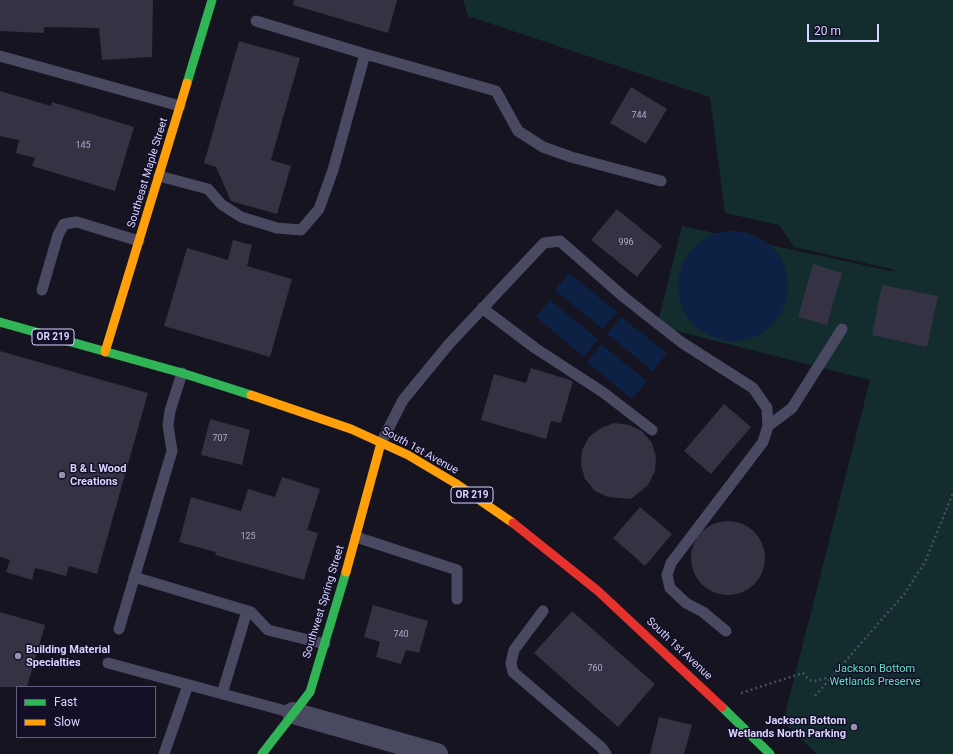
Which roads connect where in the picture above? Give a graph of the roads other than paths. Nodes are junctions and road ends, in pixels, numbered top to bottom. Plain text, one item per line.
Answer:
1 (212, 0) edge
2 (256, 21) dead end
3 (365, 54) junction
4 (0, 56) edge
5 (180, 106) junction
6 (159, 176) junction
7 (661, 181) dead end
8 (139, 241) junction
9 (42, 290) dead end
10 (482, 308) junction
11 (0, 322) edge
12 (842, 330) dead end
13 (105, 352) junction
14 (182, 374) junction
15 (768, 426) junction
16 (652, 430) dead end
17 (382, 443) junction
18 (356, 538) junction
19 (134, 577) junction
20 (456, 599) dead end
21 (543, 610) dead end
22 (247, 611) junction
23 (119, 629) dead end
24 (726, 631) dead end
25 (325, 644) junction
26 (108, 663) dead end
27 (188, 685) junction
28 (222, 694) junction
29 (293, 713) junction
30 (164, 754) edge
31 (262, 754) edge
32 (437, 754) edge
33 (606, 754) edge
34 (770, 754) edge

1 - 5 main road, Southeast Maple Street
2 - 3 lane
3 - 6 lane
3 - 7 lane
4 - 5 lane
5 - 6 main road, Southeast Maple Street
6 - 8 main road, Southeast Maple Street
8 - 9 lane
8 - 13 main road, Southeast Maple Street
10 - 15 lane
10 - 16 lane
10 - 17 lane
11 - 13 main road, South 1st Avenue / OR 219
12 - 15 lane
13 - 14 main road, South 1st Avenue / OR 219
14 - 17 main road, South 1st Avenue / OR 219
14 - 19 lane
15 - 24 lane
17 - 18 main road, Southwest Spring Street
17 - 34 main road, South 1st Avenue / OR 219
18 - 20 lane
18 - 25 main road, Southwest Spring Street
19 - 22 lane
19 - 23 lane
21 - 33 lane
22 - 25 lane
22 - 28 lane
25 - 29 main road, Southwest Spring Street
26 - 27 lane
27 - 28 lane
27 - 30 lane
28 - 29 lane
29 - 31 main road, Southwest Spring Street
29 - 32 street

